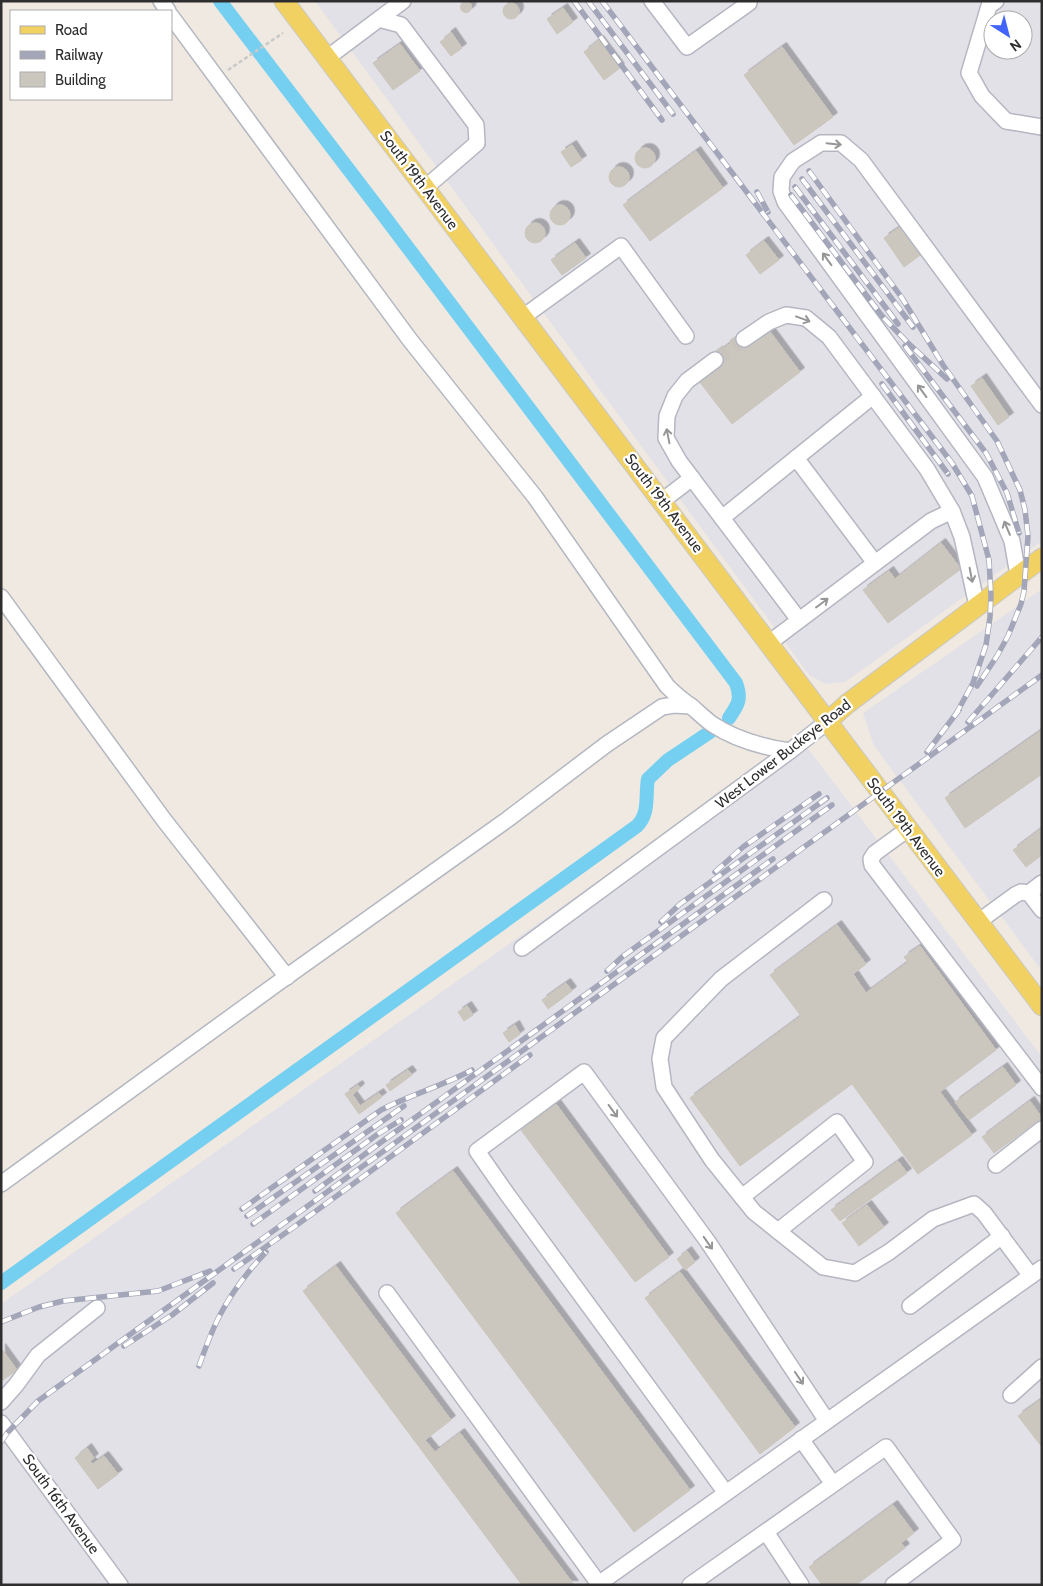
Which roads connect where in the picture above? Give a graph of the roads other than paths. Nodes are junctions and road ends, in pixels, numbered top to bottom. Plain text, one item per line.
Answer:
1 (284, 1) edge
2 (403, 1) edge
3 (652, 1) edge
4 (747, 1) edge
5 (996, 1) edge
6 (172, 17) edge
7 (379, 19) junction
8 (327, 58) junction
9 (1042, 127) edge
10 (426, 188) junction
11 (523, 317) junction
12 (686, 336) dead end
13 (744, 339) tunnel mouth
14 (715, 360) tunnel mouth
15 (872, 396) junction
16 (1042, 405) edge
17 (796, 458) junction
18 (692, 478) junction
19 (662, 501) junction
20 (952, 511) junction
21 (722, 518) junction
22 (1042, 558) edge
23 (875, 563) junction
24 (1018, 576) junction
25 (1, 597) edge
26 (977, 606) junction
27 (799, 620) junction
28 (769, 643) junction
29 (691, 706) junction
30 (827, 722) junction
31 (790, 751) junction
32 (908, 829) junction
33 (1042, 883) edge
34 (1029, 893) junction
35 (824, 900) dead end
36 (1042, 910) edge
37 (978, 922) junction
38 (522, 948) dead end
39 (288, 976) junction
40 (1039, 996) edge
41 (1042, 1088) edge
42 (1042, 1129) edge
43 (996, 1165) dead end
44 (1, 1184) edge
45 (742, 1197) junction
46 (778, 1231) junction
47 (1002, 1236) junction
48 (1036, 1272) edge
49 (387, 1293) dead end
50 (910, 1306) dead end
51 (97, 1308) dead end
52 (1042, 1367) edge
53 (1011, 1394) dead end
54 (1, 1402) edge
55 (827, 1421) junction
56 (1, 1423) edge
57 (801, 1439) junction
58 (832, 1484) junction
59 (726, 1493) junction
60 (766, 1532) junction
61 (708, 1580) edge
62 (598, 1584) edge
63 (120, 1585) edge
64 (690, 1585) edge
65 (801, 1585) edge
66 (893, 1585) edge

1 - 8 main road, South 19th Avenue
2 - 7 street
3 - 4 street
5 - 9 street
6 - 29 street
7 - 8 street
7 - 10 street
8 - 10 main road, South 19th Avenue
10 - 11 main road, South 19th Avenue
11 - 12 street
11 - 19 main road, South 19th Avenue
13 -> 15 street
18 -> 14 street
15 - 17 street
15 - 20 street
24 -> 16 street
17 - 21 street
17 - 23 street
18 - 19 street
18 - 21 street
19 - 28 main road, South 19th Avenue
20 - 23 street
20 -> 26 street
21 - 27 street
22 - 24 main road, West Lower Buckeye Road
27 -> 23 street
24 - 26 main road, West Lower Buckeye Road
25 - 39 street
26 - 30 main road, West Lower Buckeye Road
27 - 28 street
28 - 30 main road, South 19th Avenue
29 - 31 street
29 - 39 street
30 - 31 street, West Lower Buckeye Road
30 - 32 main road, South 19th Avenue
31 - 38 street, West Lower Buckeye Road
32 - 37 main road, South 19th Avenue
32 - 41 street
33 - 34 street
34 - 36 street
34 - 37 street
35 - 45 street
37 - 40 main road, South 19th Avenue
39 - 44 street
42 - 43 street
45 - 46 street
45 - 46 street
46 - 47 street
47 - 48 street
47 - 50 street
48 - 55 street
49 - 62 street
51 - 54 street
52 - 53 street
55 - 57 street
59 -> 55 street
56 - 63 street, South 16th Avenue
57 - 58 street
57 - 59 street
58 - 60 street
58 - 66 street
59 - 62 street
60 - 61 street
60 - 65 street
61 - 64 street

